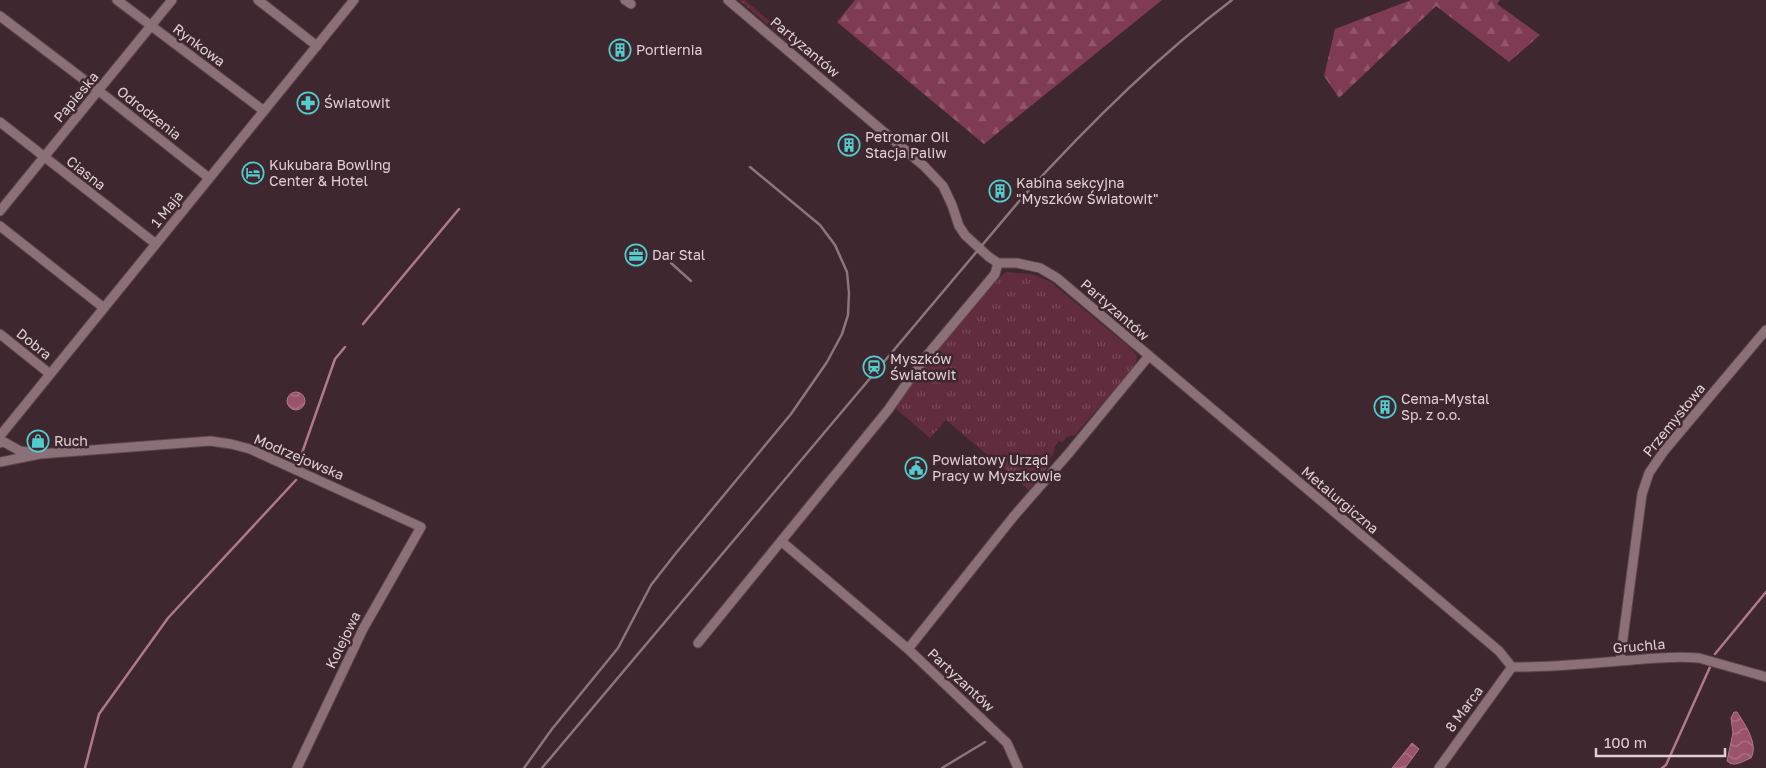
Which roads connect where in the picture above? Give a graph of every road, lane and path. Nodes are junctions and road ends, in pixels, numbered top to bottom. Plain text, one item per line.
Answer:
1 (117, 0) edge
2 (172, 0) edge
3 (258, 0) edge
4 (354, 0) edge
5 (728, 0) edge
6 (0, 16) edge
7 (150, 26) junction
8 (317, 46) junction
9 (99, 91) junction
10 (264, 111) junction
11 (0, 122) edge
12 (43, 157) junction
13 (209, 178) junction
14 (0, 211) edge
15 (0, 226) edge
16 (156, 244) junction
17 (998, 263) junction
18 (104, 308) junction
19 (1766, 330) edge
20 (0, 334) edge
21 (1148, 357) junction
22 (50, 374) junction
23 (0, 436) edge
24 (0, 443) edge
25 (40, 454) junction
26 (2, 460) edge
27 (421, 527) joint
28 (781, 541) junction
29 (698, 642) dead end
30 (908, 649) junction
31 (1620, 661) junction
32 (1512, 667) junction
33 (1766, 678) edge
34 (297, 768) edge
35 (1018, 768) edge
36 (1438, 768) edge

1 - 7 street, Rynkowa
2 - 7 street, Papieska
3 - 8 street
4 - 8 street, 1 Maja
5 - 17 street, Partyzantów
6 - 9 street, Odrodzenia
7 - 9 street, Papieska
7 - 10 street, Rynkowa
8 - 10 street, 1 Maja
9 - 12 street, Papieska
9 - 13 street, Odrodzenia
10 - 13 street, 1 Maja
11 - 12 street, Ciasna
12 - 14 street, Papieska
12 - 16 street, Ciasna
13 - 16 street, 1 Maja
15 - 18 street
16 - 18 street, 1 Maja
17 - 21 street, Partyzantów
17 - 28 street
18 - 22 street, 1 Maja
19 - 31 street, Przemysłowa
20 - 22 street, Dobra
21 - 30 street, Partyzantów
21 - 32 street, Metalurgiczna
22 - 23 street, 1 Maja
24 - 25 street, Modrzejowska
25 - 26 street, Modrzejowska
25 - 27 street, Modrzejowska
27 - 34 street, Kolejowa
28 - 29 street
28 - 30 street
30 - 35 street, Partyzantów
31 - 32 street, Gruchla
31 - 33 street, Gruchla
32 - 36 street, 8 Marca

